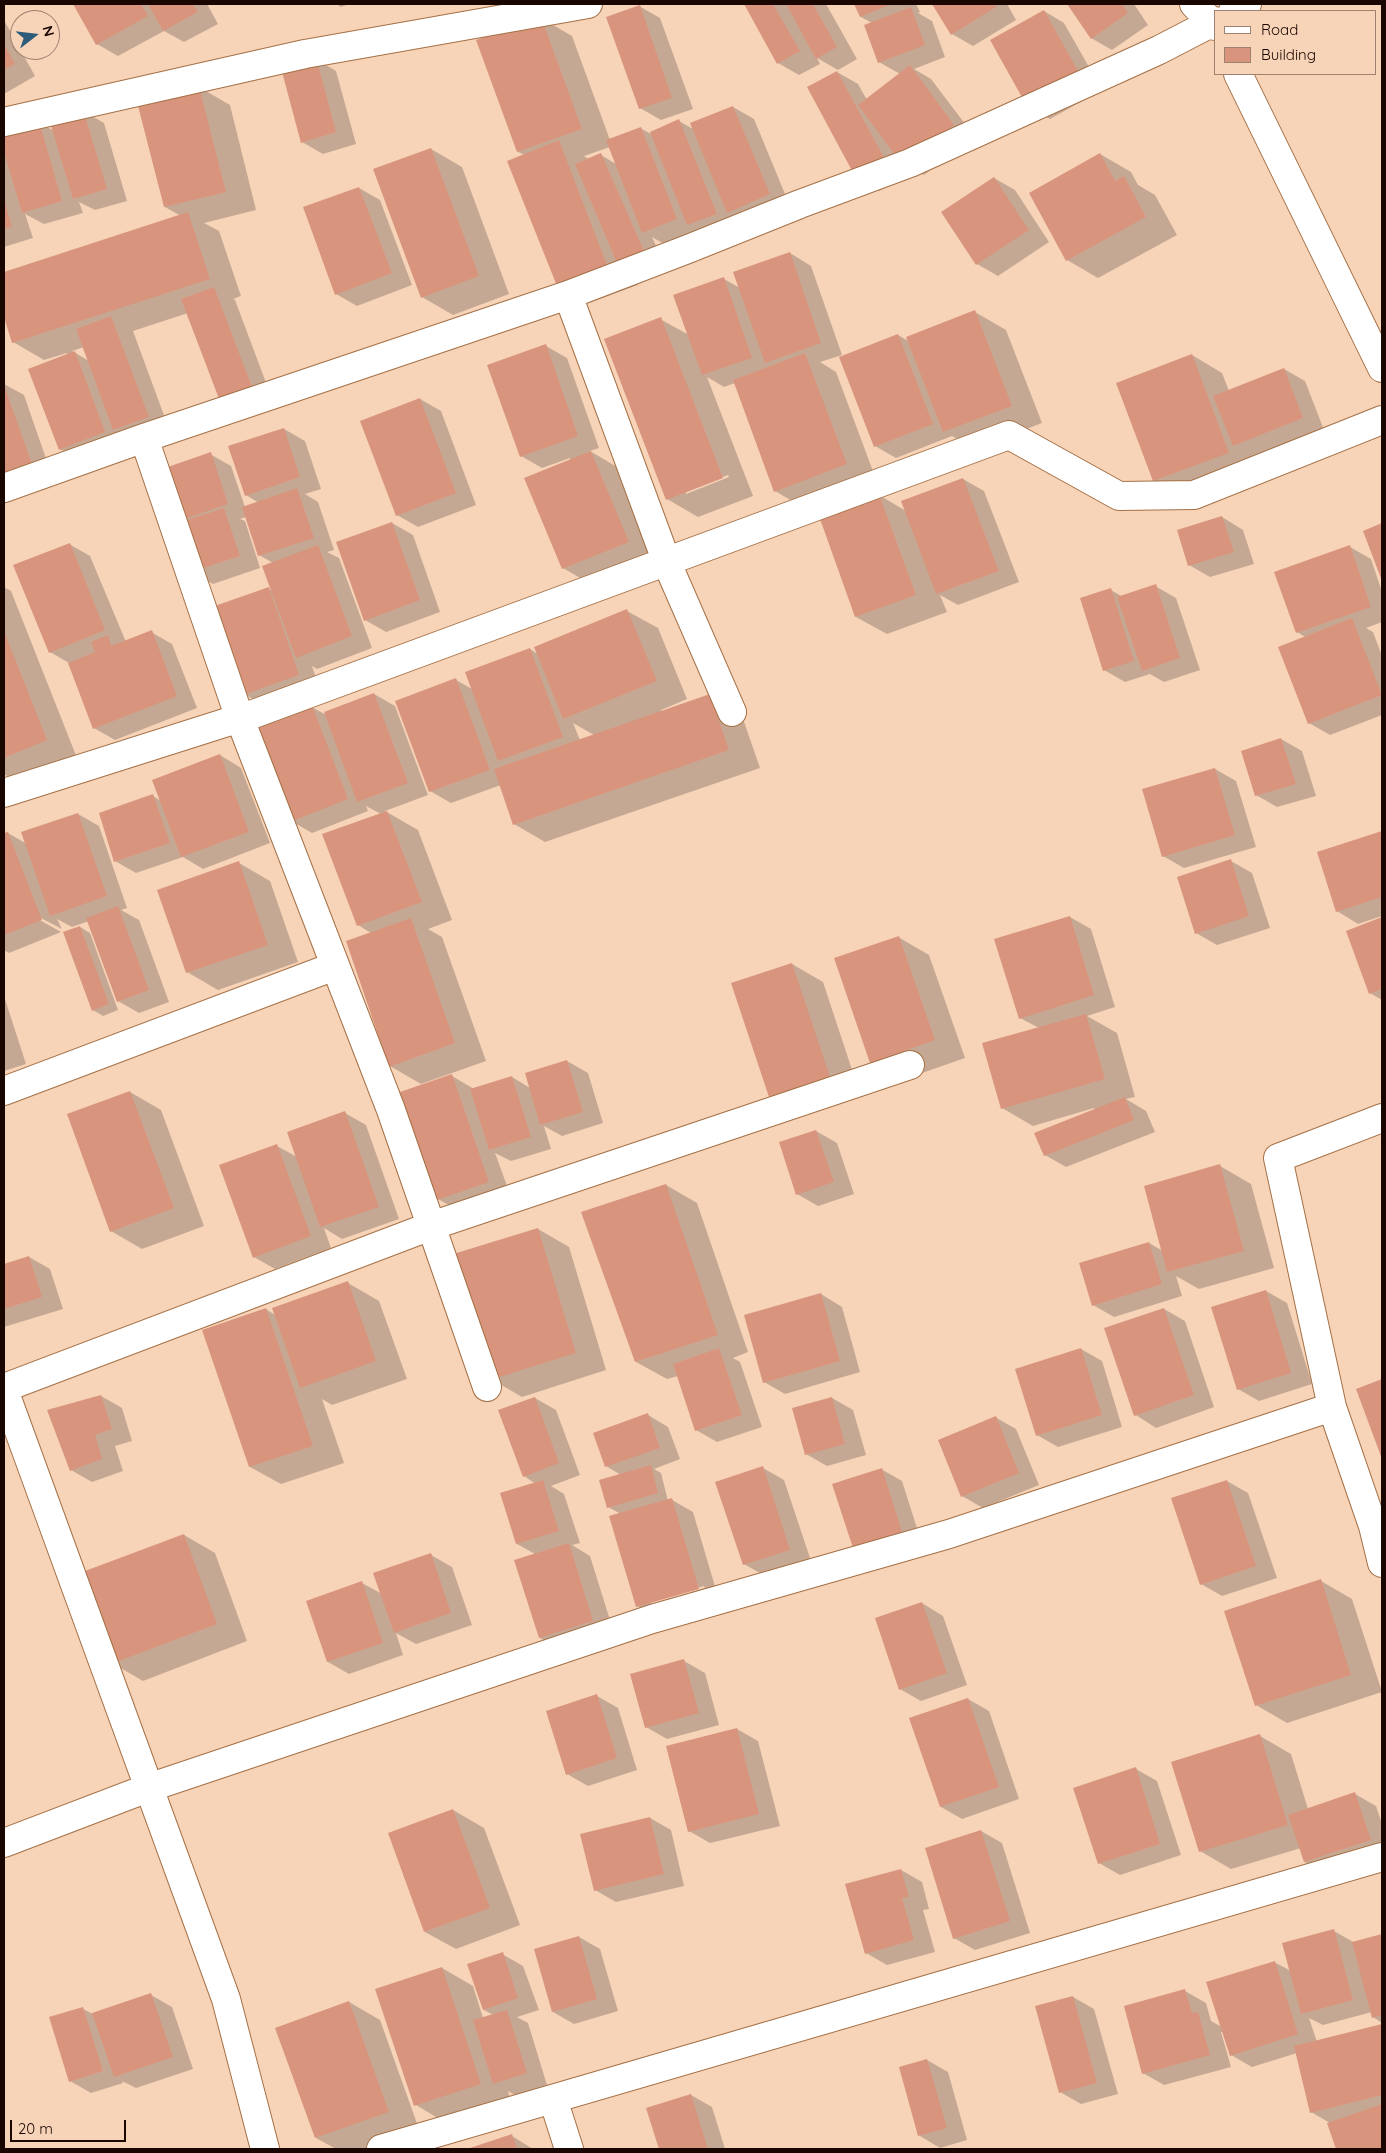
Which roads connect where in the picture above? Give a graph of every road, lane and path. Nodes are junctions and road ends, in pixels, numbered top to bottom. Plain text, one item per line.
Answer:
1 (588, 4) edge
2 (1246, 4) edge
3 (1231, 10) edge
4 (1214, 17) edge
5 (1238, 75) edge
6 (4, 122) edge
7 (568, 295) junction
8 (1382, 368) edge
9 (1382, 420) edge
10 (144, 438) junction
11 (4, 488) edge
12 (667, 563) junction
13 (732, 712) dead end
14 (240, 720) junction
15 (4, 793) edge
16 (335, 966) junction
17 (910, 1065) dead end
18 (4, 1091) edge
19 (1382, 1118) edge
20 (431, 1226) junction
21 (487, 1387) dead end
22 (4, 1389) edge
23 (1332, 1407) junction
24 (1382, 1563) edge
25 (148, 1788) junction
26 (4, 1843) edge
27 (1382, 1857) edge
28 (553, 2099) junction
29 (265, 2149) edge
30 (381, 2149) edge
31 (568, 2149) edge

1 - 6 street
2 - 3 street
4 - 7 street
5 - 8 street
7 - 10 street
7 - 12 street
9 - 12 street
10 - 11 street
10 - 14 street
12 - 13 street
12 - 14 street
14 - 15 street
14 - 16 street
16 - 18 street
16 - 20 street
17 - 20 street
19 - 23 street
20 - 21 street
20 - 22 street
22 - 25 street
23 - 24 street
23 - 25 street
25 - 26 street
25 - 29 street
27 - 28 street
28 - 30 street
28 - 31 street

